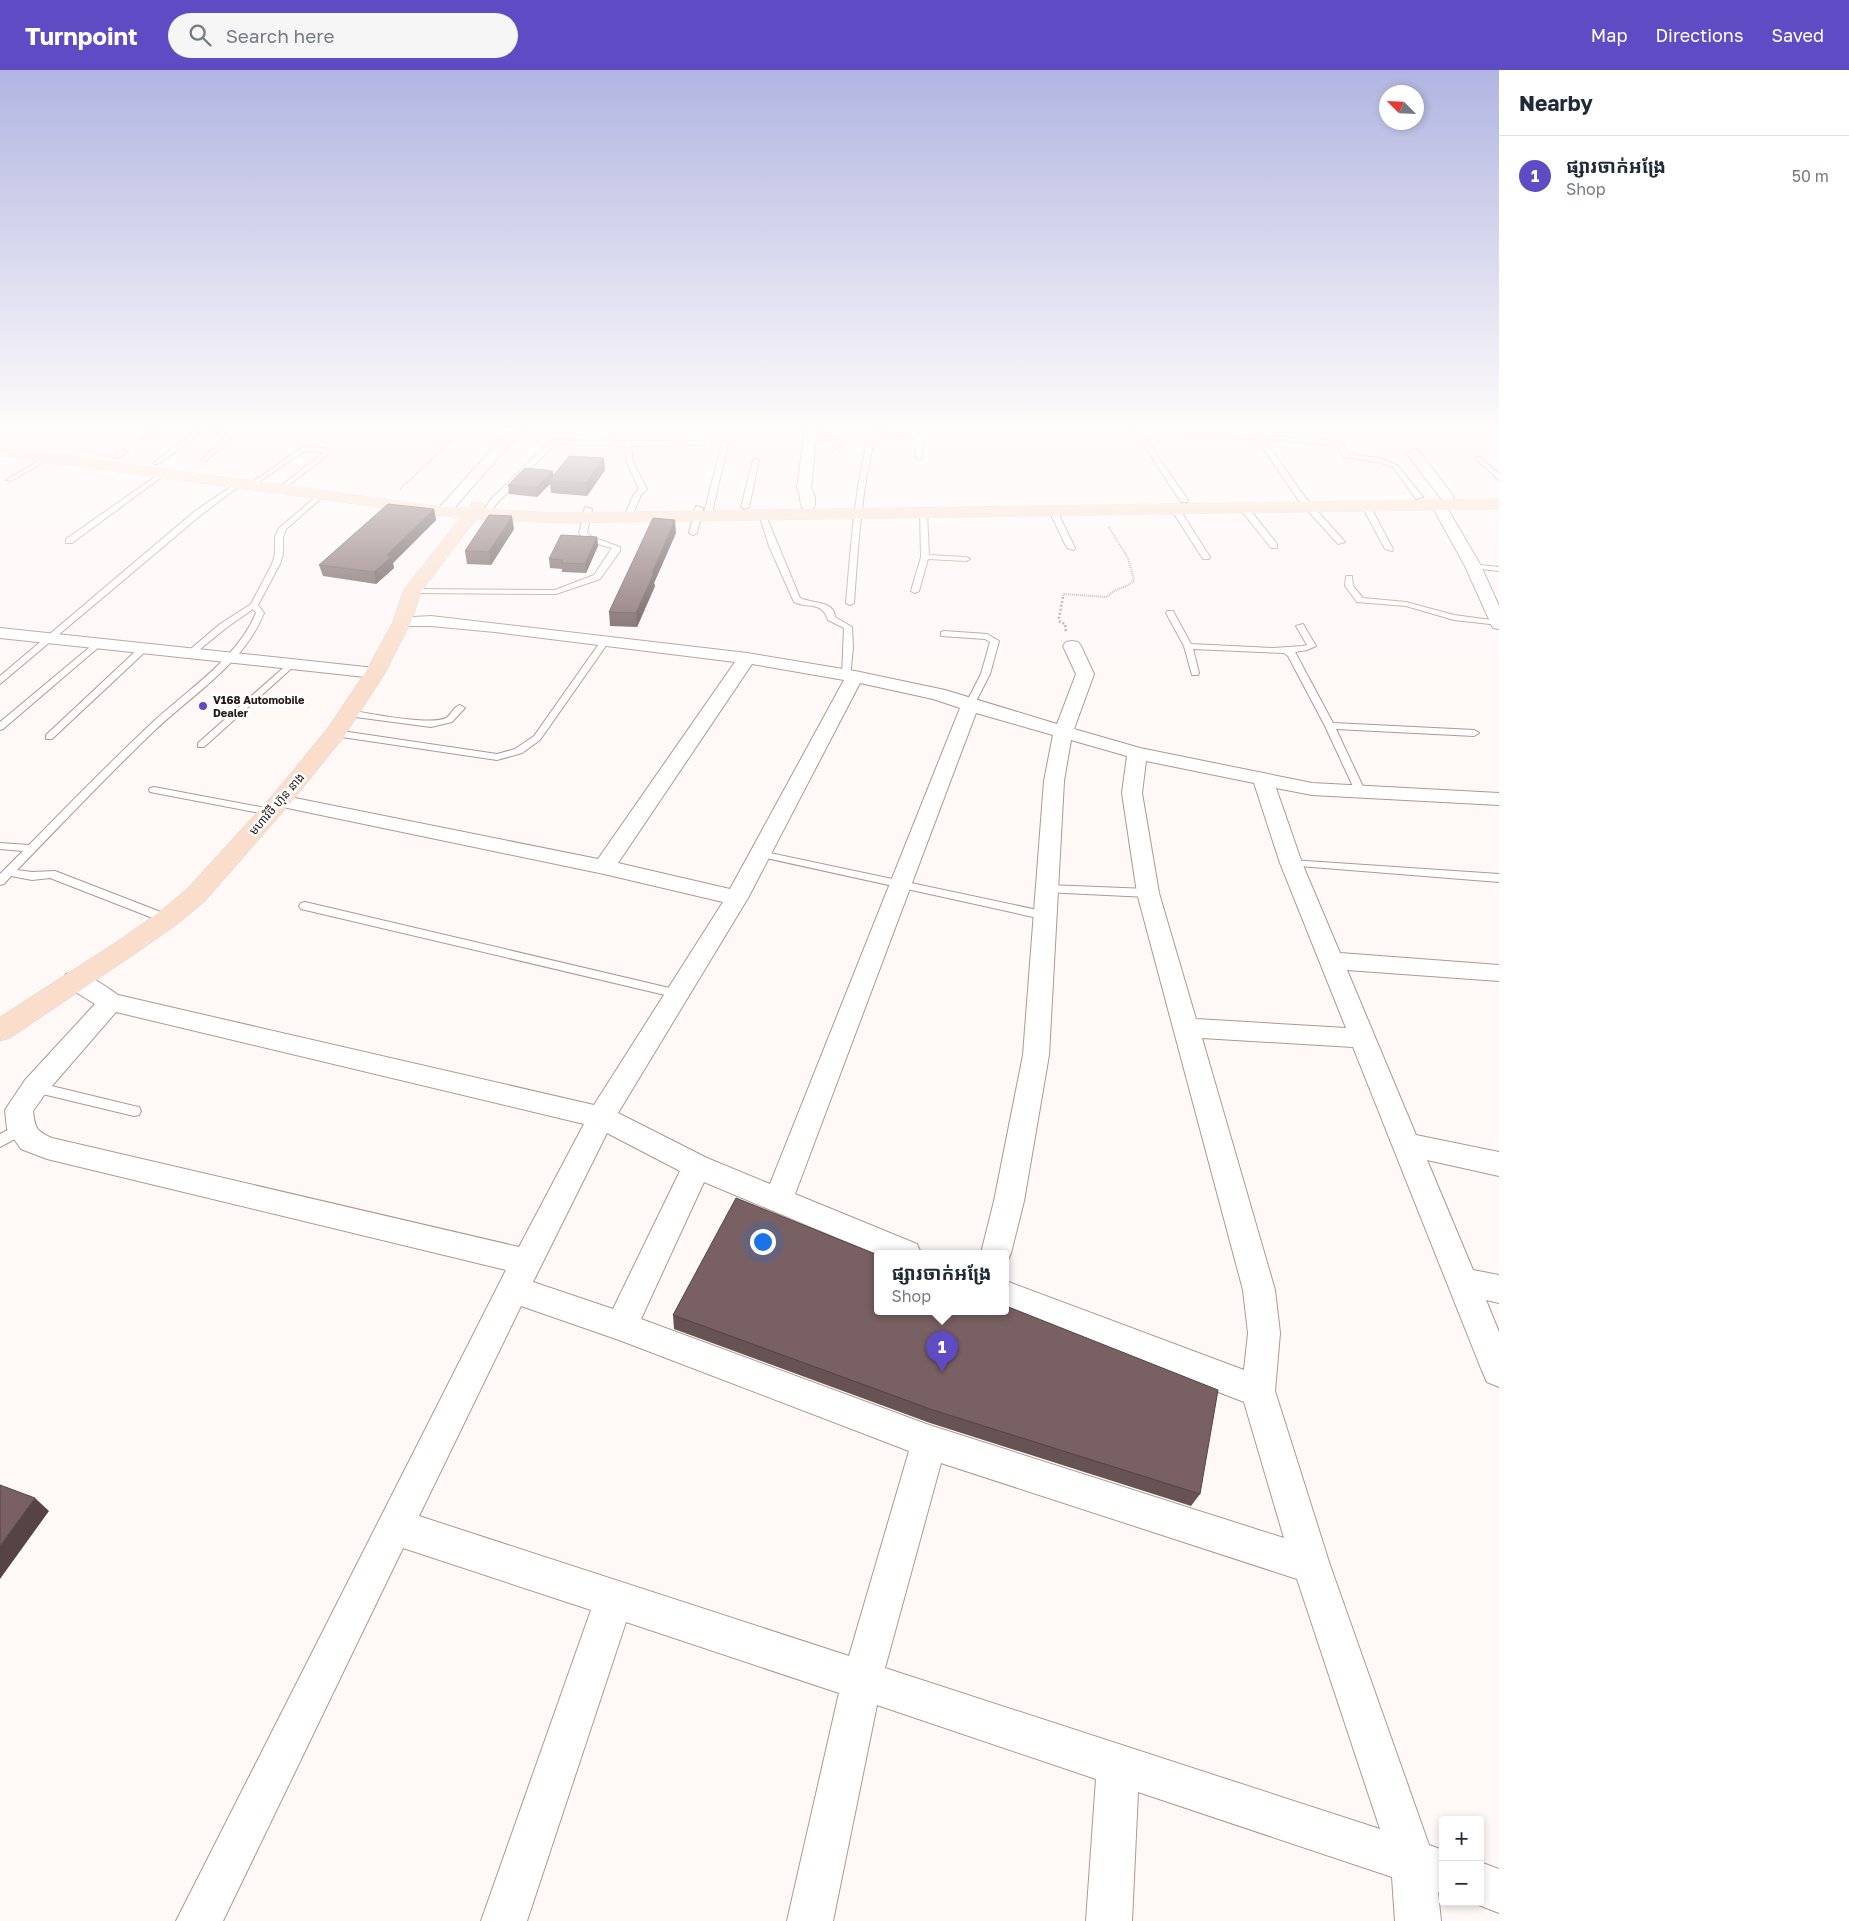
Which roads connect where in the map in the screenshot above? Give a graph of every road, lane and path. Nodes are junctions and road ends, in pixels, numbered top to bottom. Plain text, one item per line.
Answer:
1 (101, 515) edge
2 (195, 515) edge
3 (297, 515) edge
4 (465, 515) edge
5 (586, 515) edge
6 (701, 515) edge
7 (753, 515) edge
8 (772, 515) edge
9 (858, 515) edge
10 (923, 515) edge
11 (1055, 515) edge
12 (1102, 515) edge
13 (1185, 515) edge
14 (1250, 515) edge
15 (1317, 515) edge
16 (1371, 515) edge
17 (1450, 515) edge
18 (762, 516) junction
19 (693, 533) dead end
20 (69, 541) dead end
21 (1340, 542) dead end
22 (1274, 546) dead end
23 (1071, 548) dead end
24 (1389, 549) dead end
25 (925, 556) junction
26 (1206, 557) dead end
27 (966, 559) dead end
28 (1473, 566) junction
29 (1499, 569) edge
30 (1349, 578) dead end
31 (412, 591) junction
32 (915, 591) dead end
33 (850, 603) dead end
34 (254, 605) junction
35 (1170, 613) dead end
36 (402, 622) junction
37 (1499, 624) edge
38 (1300, 626) dead end
39 (0, 633) edge
40 (944, 634) dead end
41 (49, 639) junction
42 (606, 640) junction
43 (97, 644) junction
44 (1072, 646) joint
45 (1188, 646) junction
46 (143, 649) junction
47 (1287, 651) junction
48 (190, 653) junction
49 (230, 658) junction
50 (747, 658) junction
51 (290, 665) junction
52 (375, 673) junction
53 (1195, 673) dead end
54 (851, 676) junction
55 (0, 681) edge
56 (970, 705) junction
57 (460, 708) dead end
58 (348, 713) junction
59 (0, 726) edge
60 (1330, 726) junction
61 (335, 732) junction
62 (1063, 732) junction
63 (1474, 733) dead end
64 (48, 737) dead end
65 (201, 745) dead end
66 (1137, 753) junction
67 (1263, 780) junction
68 (154, 790) dead end
69 (1361, 793) junction
70 (1499, 799) edge
71 (275, 807) junction
72 (0, 846) edge
73 (32, 849) junction
74 (761, 854) junction
75 (1291, 863) junction
76 (604, 867) junction
77 (9, 872) junction
78 (1499, 878) edge
79 (0, 881) edge
80 (902, 883) junction
81 (1048, 889) junction
82 (1148, 893) junction
83 (737, 898) junction
84 (305, 906) dead end
85 (1047, 916) junction
86 (168, 919) junction
87 (1331, 962) junction
88 (1499, 973) edge
89 (75, 980) junction
90 (678, 994) junction
91 (111, 1002) junction
92 (1186, 1028) junction
93 (0, 1031) edge
94 (1361, 1038) junction
95 (35, 1088) junction
96 (134, 1111) dead end
97 (602, 1117) junction
98 (10, 1135) edge
99 (1406, 1144) junction
100 (1499, 1164) edge
101 (697, 1166) junction
102 (778, 1200) junction
103 (899, 1250) edge
104 (997, 1250) edge
105 (520, 1275) junction
106 (1462, 1282) junction
107 (1499, 1289) edge
108 (1009, 1296) edge
109 (621, 1326) junction
110 (1499, 1371) edge
111 (1258, 1391) junction
112 (929, 1442) junction
113 (396, 1527) junction
114 (1311, 1564) junction
115 (614, 1599) junction
116 (862, 1680) junction
117 (1118, 1765) junction
118 (1428, 1867) edge
119 (1484, 1885) edge
120 (1499, 1891) edge
121 (198, 1921) edge
122 (504, 1921) edge
123 (810, 1921) edge
124 (1109, 1921) edge
125 (1418, 1921) edge

1 - 20 lane
2 - 41 lane
3 - 34 lane
4 - 31 main road, មហាវិថី ហ៊ុន នាង
5 - 31 lane
6 - 19 lane
7 - 18 main road
8 - 18 main road
9 - 33 lane
10 - 25 lane
11 - 23 lane
12 - 44 path
13 - 26 lane
14 - 22 lane
15 - 21 lane
16 - 24 lane
17 - 28 street
18 - 54 lane
25 - 27 lane
25 - 32 lane
28 - 29 lane
28 - 37 street
30 - 37 lane
31 - 36 main road, មហាវិថី ហ៊ុន នាង
34 - 48 lane
34 - 49 lane
35 - 45 lane
36 - 42 street
36 - 52 main road, មហាវិថី ហ៊ុន នាង
38 - 47 lane
39 - 41 street
40 - 56 lane
41 - 43 street
41 - 55 lane
42 - 50 street
42 - 61 lane
43 - 46 street
43 - 59 lane
44 - 62 street
45 - 47 lane
45 - 53 lane
46 - 48 street
46 - 64 lane
47 - 60 lane
48 - 49 street
49 - 51 street
49 - 73 lane
50 - 54 street
50 - 76 street
51 - 52 street
51 - 65 lane
52 - 58 main road, មហាវិថី ហ៊ុន នាង
54 - 56 street
54 - 74 street
56 - 62 street
56 - 80 street
57 - 58 lane
58 - 61 main road, មហាវិថី ហ៊ុន នាង
60 - 63 lane
60 - 69 lane
61 - 71 main road, មហាវិថី ហ៊ុន នាង
62 - 66 street
62 - 81 street
66 - 67 street
66 - 82 street
67 - 69 street
67 - 75 street
68 - 71 lane
69 - 70 street
71 - 76 street
71 - 86 main road, មហាវិថី ហ៊ុន នាង
72 - 73 lane
73 - 77 lane
74 - 80 lane
74 - 83 street
75 - 78 lane
75 - 87 street
76 - 83 street
77 - 79 lane
77 - 86 lane
80 - 85 lane
80 - 102 street
81 - 82 lane
81 - 85 street
82 - 92 street
83 - 90 street
84 - 90 lane
85 - 104 street
86 - 89 main road, មហាវិថី ហ៊ុន នាង
87 - 88 street
87 - 94 street
89 - 91 street
89 - 93 main road, មហាវិថី ហ៊ុន នាង
90 - 97 street
91 - 95 street
91 - 97 street
92 - 94 street
92 - 111 street
94 - 99 street
95 - 96 lane
95 - 98 street
97 - 101 street
97 - 105 street
98 - 105 street
99 - 100 street
99 - 106 street
101 - 102 street
101 - 109 street
102 - 103 street
105 - 109 street
105 - 113 street
106 - 107 street
106 - 110 street
108 - 111 street
109 - 112 street
111 - 114 street
112 - 114 street
112 - 116 street
113 - 115 street
113 - 121 street
114 - 118 street
115 - 116 street
115 - 122 street
116 - 117 street
116 - 123 street
117 - 118 street
117 - 124 street
118 - 125 street
119 - 120 street

